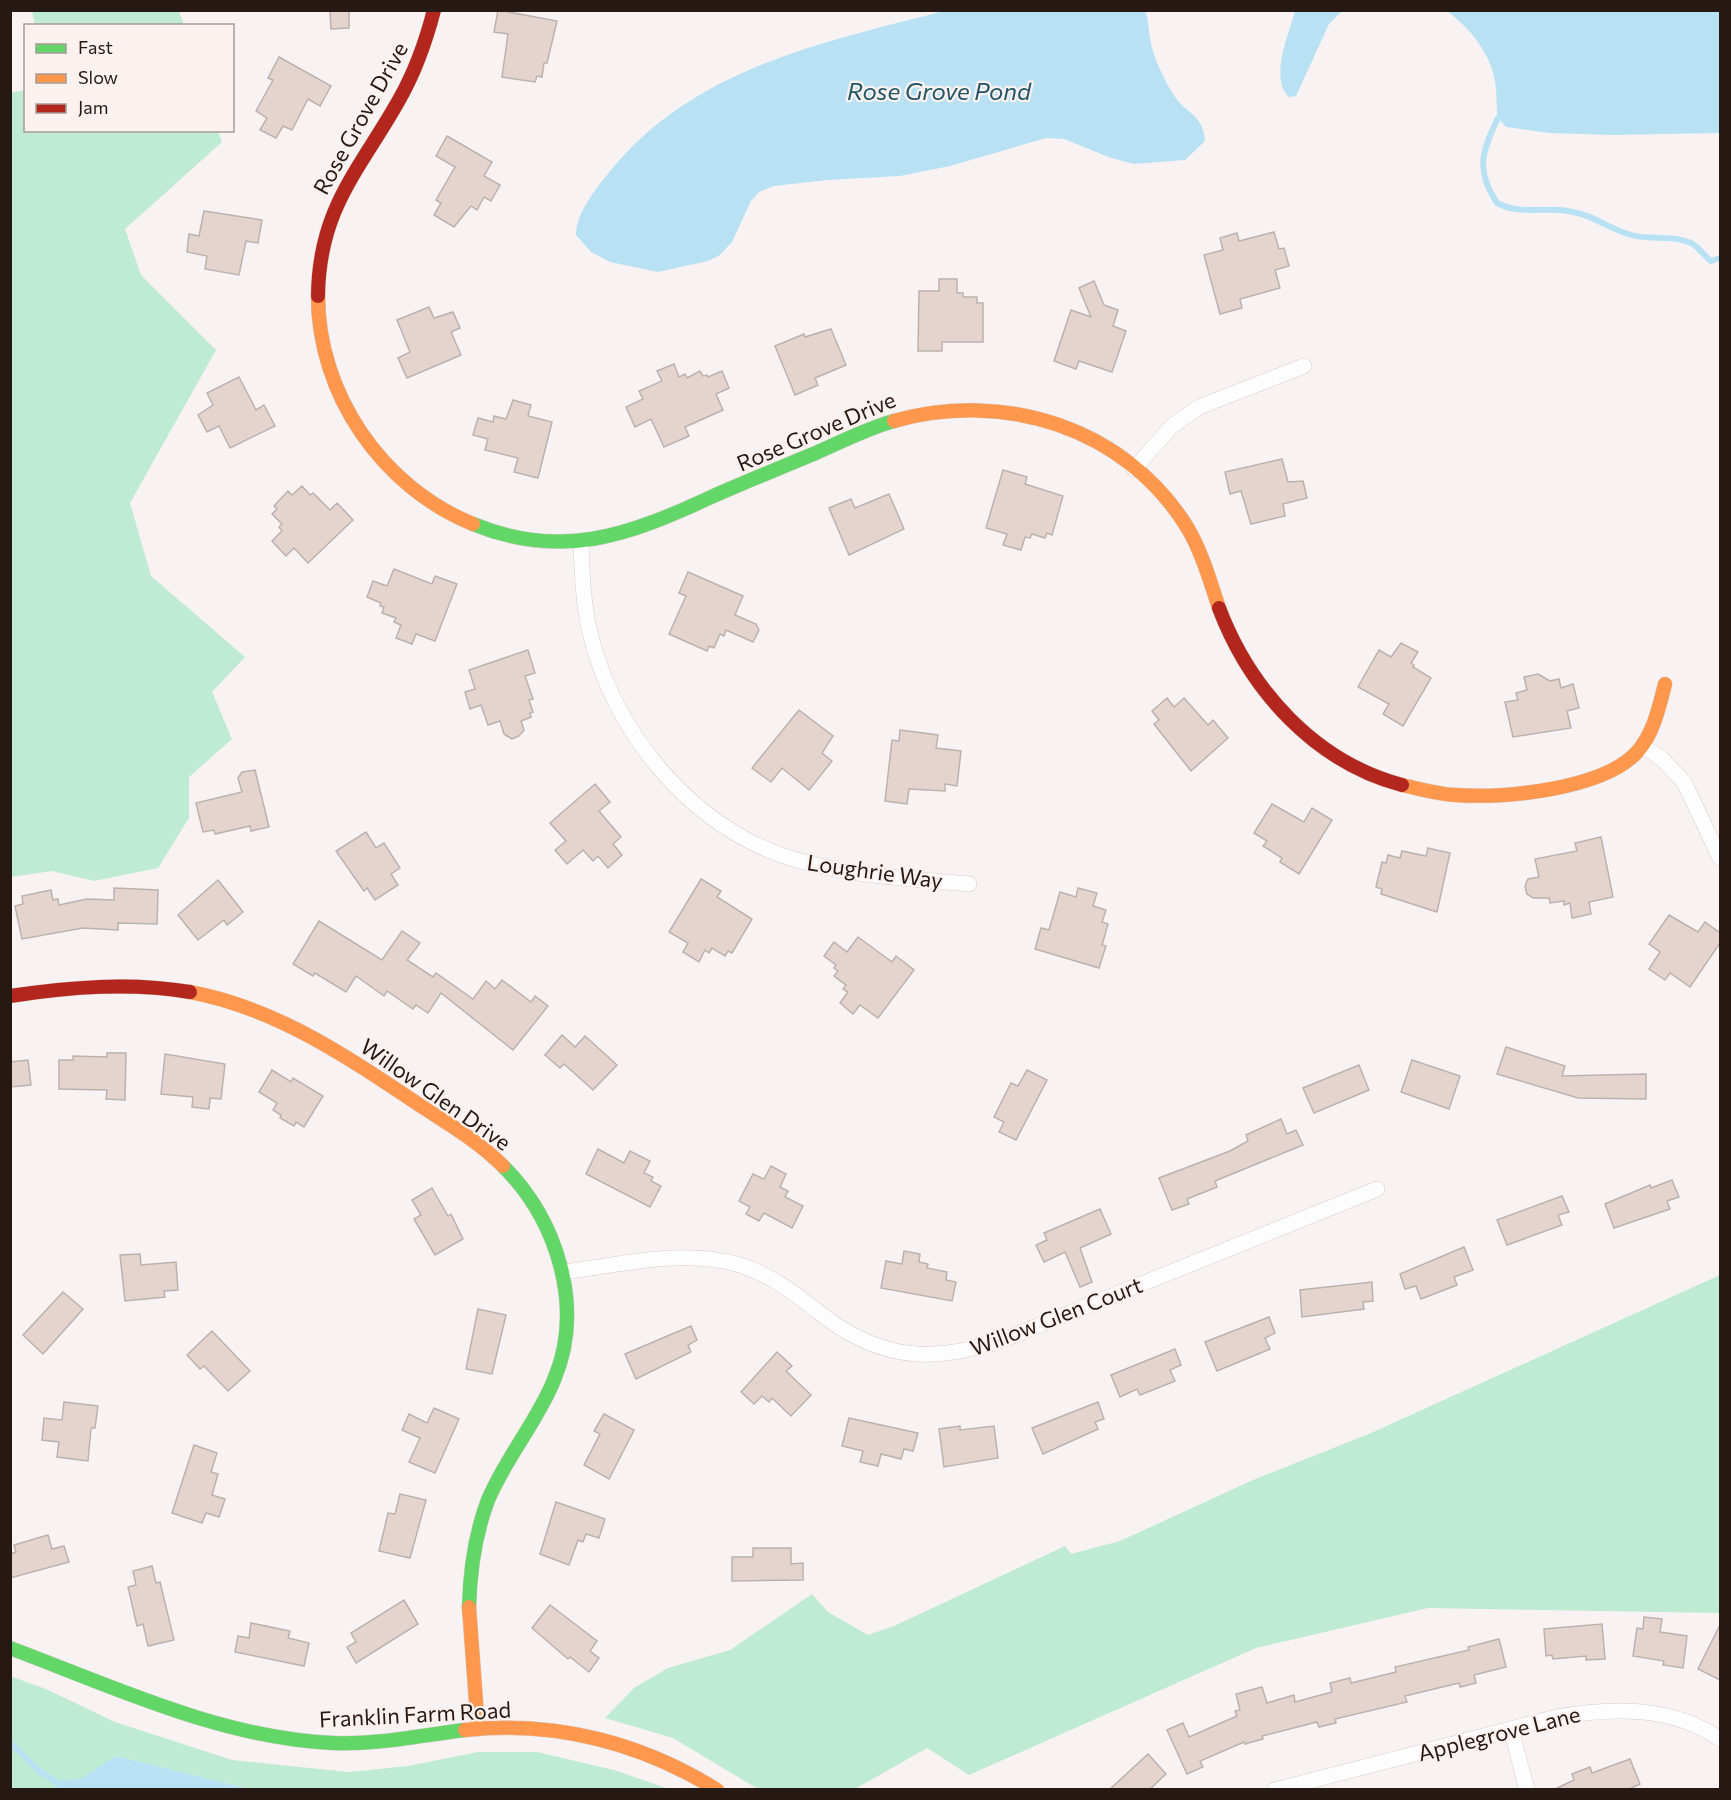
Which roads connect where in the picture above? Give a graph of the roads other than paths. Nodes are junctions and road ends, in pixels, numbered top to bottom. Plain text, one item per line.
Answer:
1 (434, 10) edge
2 (1304, 366) dead end
3 (1134, 469) junction
4 (581, 542) junction
5 (1665, 684) dead end
6 (1643, 746) junction
7 (1720, 858) edge
8 (969, 884) dead end
9 (10, 996) edge
10 (1377, 1189) dead end
11 (564, 1272) junction
12 (10, 1648) edge
13 (478, 1729) junction
14 (1511, 1729) junction
15 (1720, 1739) edge
16 (717, 1790) edge
17 (1275, 1790) edge
18 (1527, 1790) edge

1 - 4 street, Rose Grove Drive
2 - 3 street
3 - 4 street, Rose Grove Drive
3 - 6 street, Rose Grove Drive
4 - 8 street, Loughrie Way
5 - 6 street, Rose Grove Drive
6 - 7 street
9 - 11 street, Willow Glen Drive
10 - 11 street, Willow Glen Court
11 - 13 street, Willow Glen Drive
12 - 13 street, Franklin Farm Road
13 - 16 street, Franklin Farm Road
14 - 15 street, Applegrove Lane
14 - 17 street, Applegrove Lane
14 - 18 street

